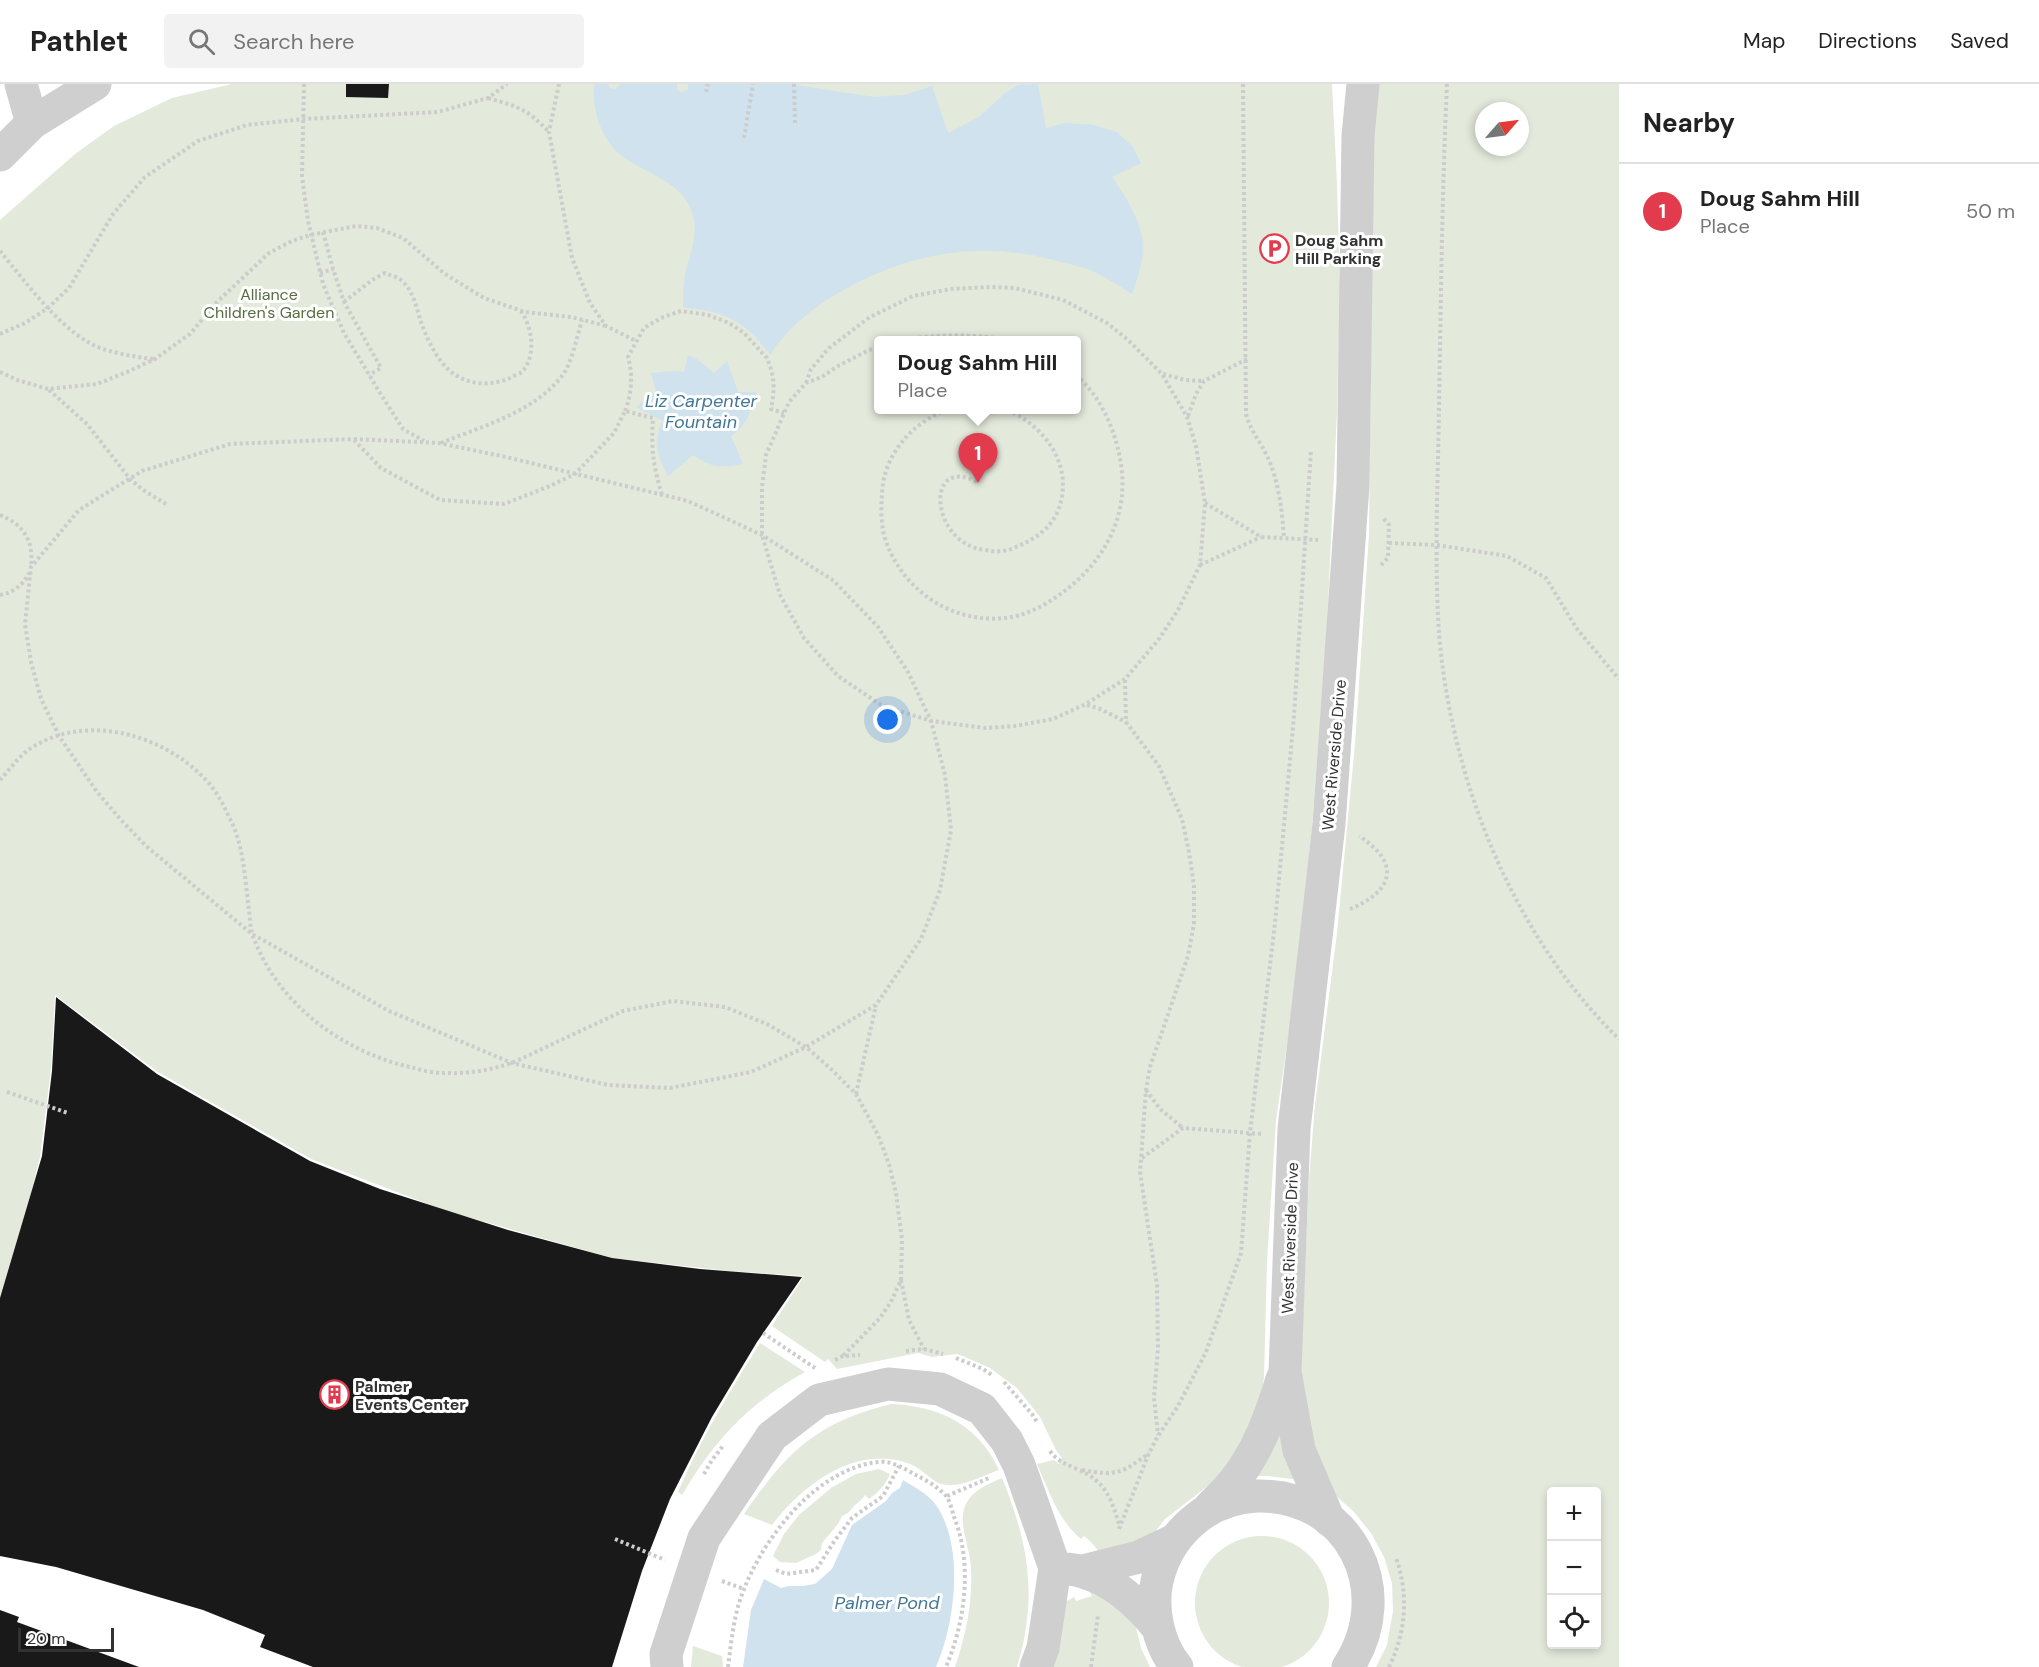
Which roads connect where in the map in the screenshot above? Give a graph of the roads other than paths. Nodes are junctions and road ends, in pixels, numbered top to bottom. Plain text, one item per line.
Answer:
1 (21, 84) edge
2 (95, 84) edge
3 (1348, 84) edge
4 (1363, 84) edge
5 (32, 123) junction
6 (1358, 136) junction
7 (0, 155) edge
8 (1285, 1372) junction
9 (1206, 1511) junction
10 (1329, 1520) junction
11 (1175, 1540) junction
12 (1087, 1571) junction
13 (1158, 1628) junction
14 (1175, 1666) edge
15 (667, 1667) edge
16 (1036, 1667) edge
17 (1348, 1667) edge

1 - 5 street
2 - 5 street
3 - 6 street, West Riverside Drive
4 - 6 street, West Riverside Drive
5 - 7 street
6 - 8 street, West Riverside Drive
8 - 9 street, West Riverside Drive
8 - 10 street, West Riverside Drive
9 - 10 street
9 - 11 street
10 - 17 street
11 - 12 street
11 - 13 street
12 - 13 street
12 - 15 street
12 - 16 street
13 - 14 street

